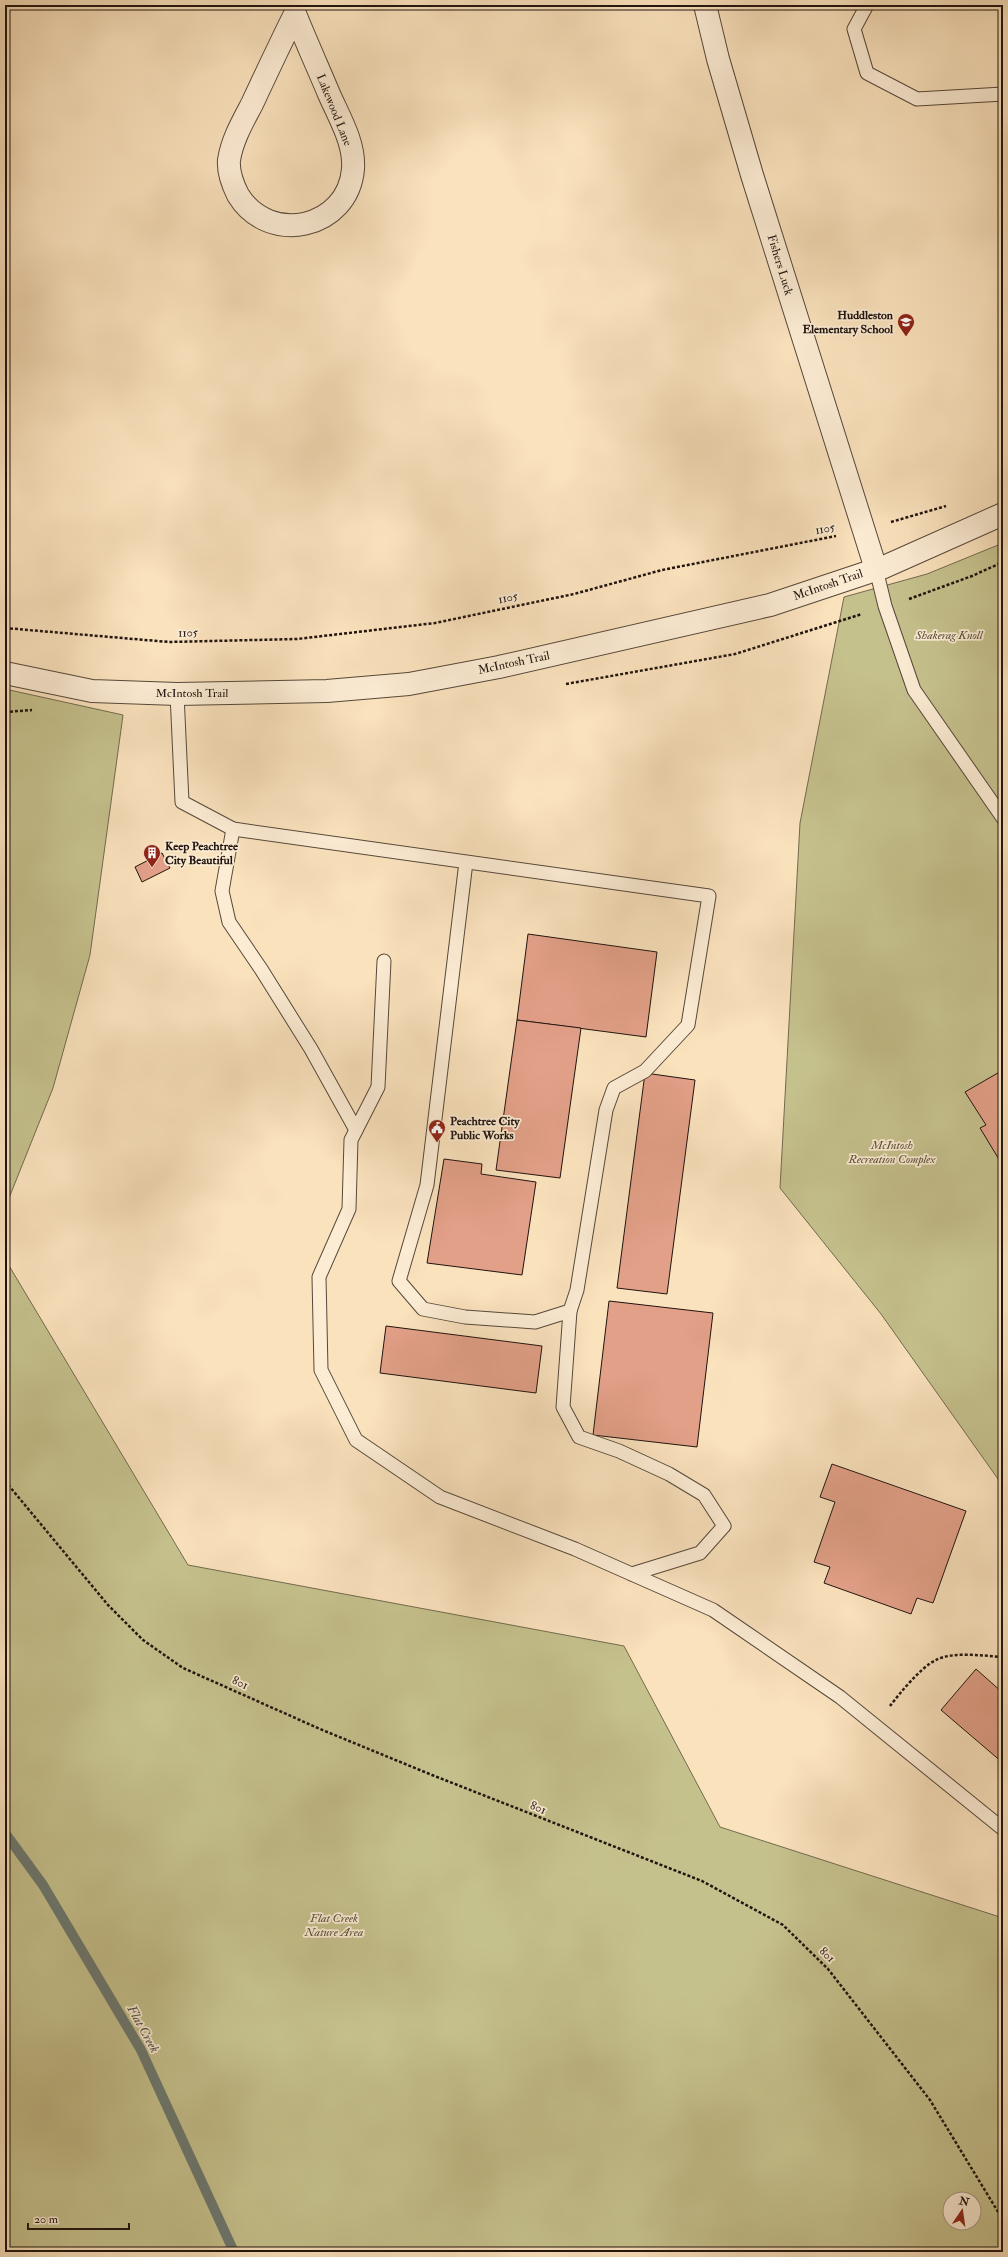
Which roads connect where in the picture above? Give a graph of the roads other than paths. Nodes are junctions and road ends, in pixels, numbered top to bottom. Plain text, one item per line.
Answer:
1 (705, 5) edge
2 (867, 5) edge
3 (294, 9) edge
4 (1003, 94) edge
5 (1003, 514) edge
6 (876, 569) junction
7 (5, 674) edge
8 (177, 694) junction
9 (1003, 818) edge
10 (233, 830) junction
11 (466, 862) junction
12 (384, 961) dead end
13 (356, 1130) junction
14 (570, 1312) junction
15 (632, 1574) junction
16 (1003, 1829) edge

1 - 6 street, Fishers Luck
2 - 4 lane
3 - 3 street, Lakewood Lane
5 - 6 street, McIntosh Trail
6 - 8 street, McIntosh Trail
6 - 9 lane
7 - 8 street, McIntosh Trail
8 - 10 lane
10 - 11 lane
10 - 13 lane
11 - 14 lane
11 - 14 lane
12 - 13 lane
13 - 15 lane
14 - 15 lane
15 - 16 lane

